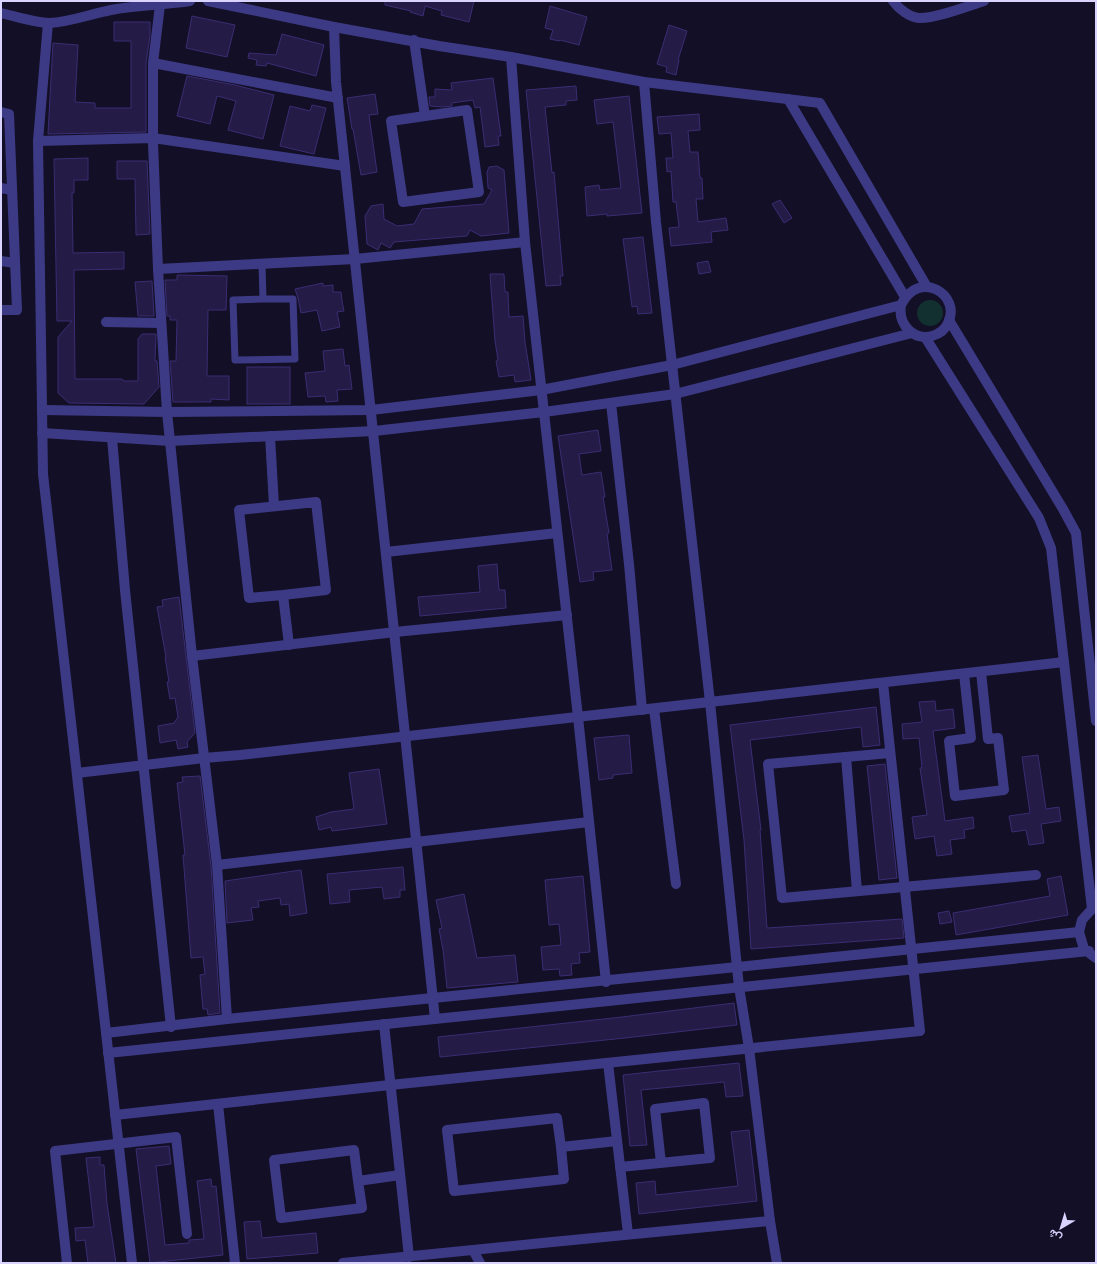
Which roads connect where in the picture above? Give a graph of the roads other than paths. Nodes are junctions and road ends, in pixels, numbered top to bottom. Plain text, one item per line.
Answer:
1 (190, 1) edge
2 (208, 1) edge
3 (893, 1) edge
4 (984, 1) edge
5 (160, 5) junction
6 (1, 13) edge
7 (48, 23) junction
8 (334, 27) junction
9 (414, 40) junction
10 (511, 57) junction
11 (153, 63) junction
12 (644, 82) junction
13 (338, 98) junction
14 (788, 99) junction
15 (1, 112) edge
16 (425, 116) junction
17 (153, 138) junction
18 (38, 141) junction
19 (345, 166) junction
20 (1, 188) edge
21 (12, 190) junction
22 (525, 242) junction
23 (355, 259) junction
24 (1, 261) edge
25 (15, 263) junction
26 (262, 264) junction
27 (158, 269) junction
28 (927, 287) junction
29 (263, 299) junction
30 (903, 301) junction
31 (1, 310) edge
32 (949, 320) junction
33 (106, 322) dead end
34 (161, 323) junction
35 (912, 333) junction
36 (925, 337) junction
37 (672, 365) junction
38 (542, 390) junction
39 (675, 394) junction
40 (611, 403) junction
41 (42, 410) junction
42 (372, 410) junction
43 (167, 412) junction
44 (544, 412) junction
45 (374, 431) junction
46 (42, 433) junction
47 (270, 436) junction
48 (112, 438) junction
49 (170, 441) junction
50 (274, 506) junction
51 (558, 533) junction
52 (386, 552) junction
53 (283, 595) junction
54 (567, 615) junction
55 (395, 632) junction
56 (289, 645) junction
57 (192, 656) junction
58 (1064, 662) junction
59 (981, 672) junction
60 (964, 674) junction
61 (883, 683) junction
62 (710, 702) junction
63 (654, 709) junction
64 (642, 710) junction
65 (578, 717) junction
66 (1096, 721) edge
67 (405, 736) junction
68 (890, 752) junction
69 (846, 757) junction
70 (204, 758) junction
71 (144, 766) junction
72 (77, 773) junction
73 (589, 822) junction
74 (416, 842) junction
75 (217, 865) junction
76 (1036, 875) dead end
77 (676, 884) dead end
78 (905, 887) junction
79 (857, 891) junction
80 (1094, 909) edge
81 (1078, 932) junction
82 (912, 950) junction
83 (1092, 954) edge
84 (737, 968) junction
85 (913, 969) junction
86 (606, 982) junction
87 (739, 987) junction
88 (433, 999) junction
89 (227, 1019) junction
90 (435, 1019) junction
91 (384, 1024) junction
92 (171, 1027) junction
93 (106, 1033) junction
94 (749, 1048) junction
95 (108, 1053) junction
96 (608, 1063) junction
97 (390, 1085) junction
98 (218, 1104) junction
99 (115, 1115) junction
100 (617, 1141) junction
101 (118, 1143) junction
102 (561, 1147) junction
103 (661, 1163) junction
104 (620, 1167) junction
105 (400, 1175) junction
106 (358, 1181) junction
107 (770, 1221) junction
108 (187, 1234) dead end
109 (628, 1234) junction
110 (473, 1250) junction
111 (408, 1257) junction
112 (68, 1263) edge
113 (132, 1263) edge
114 (235, 1263) edge
115 (343, 1263) edge
116 (480, 1263) edge
117 (777, 1263) edge

1 - 5 street
2 - 8 street
3 - 4 street
5 - 7 street
5 - 11 street
6 - 7 street
7 - 18 street
8 - 9 street
8 - 13 street
9 - 10 street
9 - 16 street
10 - 12 street
10 - 22 street
11 - 13 street
11 - 17 street
12 - 14 street
12 - 37 street
13 - 19 street
14 - 28 street
14 - 30 street
15 - 21 street
16 - 16 street
17 - 18 street
17 - 19 street
17 - 27 street
18 - 41 street
19 - 23 street
20 - 21 street
21 - 25 street
22 - 23 street
22 - 38 street
23 - 26 street
23 - 42 street
24 - 25 street
25 - 31 street
26 - 27 street
26 - 29 lane
27 - 34 street
28 - 30 street
28 - 32 street
29 - 29 lane
30 - 35 street
30 - 37 street
32 - 36 street
32 - 66 street
33 - 34 street
34 - 43 street
35 - 36 street
35 - 39 street
36 - 58 street
37 - 38 street
37 - 39 street
38 - 42 street
38 - 44 street
39 - 40 street
39 - 62 street
40 - 44 street
40 - 64 street
41 - 43 street
41 - 46 street
42 - 43 street
42 - 45 street
43 - 49 street
44 - 45 street
44 - 51 street
45 - 47 street
45 - 52 street
46 - 48 street
46 - 72 street
47 - 49 street
47 - 50 street
48 - 49 street
48 - 71 street
49 - 57 street
50 - 53 street
50 - 53 street
51 - 52 street
51 - 54 street
52 - 55 street
53 - 56 street
54 - 55 street
54 - 65 street
55 - 56 street
55 - 67 street
56 - 57 street
57 - 70 street
58 - 59 street
58 - 80 street
59 - 60 street
59 - 60 street
60 - 61 street
61 - 62 street
61 - 68 street
62 - 63 street
62 - 84 street
63 - 64 street
63 - 77 street
64 - 65 street
65 - 67 street
65 - 73 street
67 - 70 street
67 - 74 street
68 - 69 street
68 - 78 street
69 - 79 street
69 - 79 street
70 - 71 street
70 - 75 street
71 - 72 street
71 - 92 street
72 - 93 street
73 - 74 street
73 - 86 street
74 - 75 street
74 - 88 street
75 - 89 street
76 - 78 street
78 - 79 street
78 - 82 street
80 - 81 street
81 - 82 street
81 - 83 street
82 - 84 street
82 - 85 street
83 - 85 street
84 - 86 street
84 - 87 street
85 - 87 street
85 - 94 street
86 - 88 street
87 - 90 street
87 - 94 street
88 - 89 street
88 - 90 street
89 - 92 street
90 - 91 street
91 - 95 street
91 - 97 street
92 - 93 street
93 - 95 street
94 - 96 street
94 - 107 street
95 - 99 street
96 - 97 street
96 - 100 street
97 - 98 street
97 - 105 street
98 - 99 street
98 - 114 street
99 - 101 street
100 - 102 street
100 - 104 street
101 - 108 street
101 - 112 street
101 - 113 street
102 - 102 street
103 - 103 street
103 - 104 street
104 - 109 street
105 - 106 street
105 - 111 street
106 - 106 street
107 - 109 street
107 - 117 street
109 - 110 street
110 - 111 street
110 - 116 street
111 - 115 street

